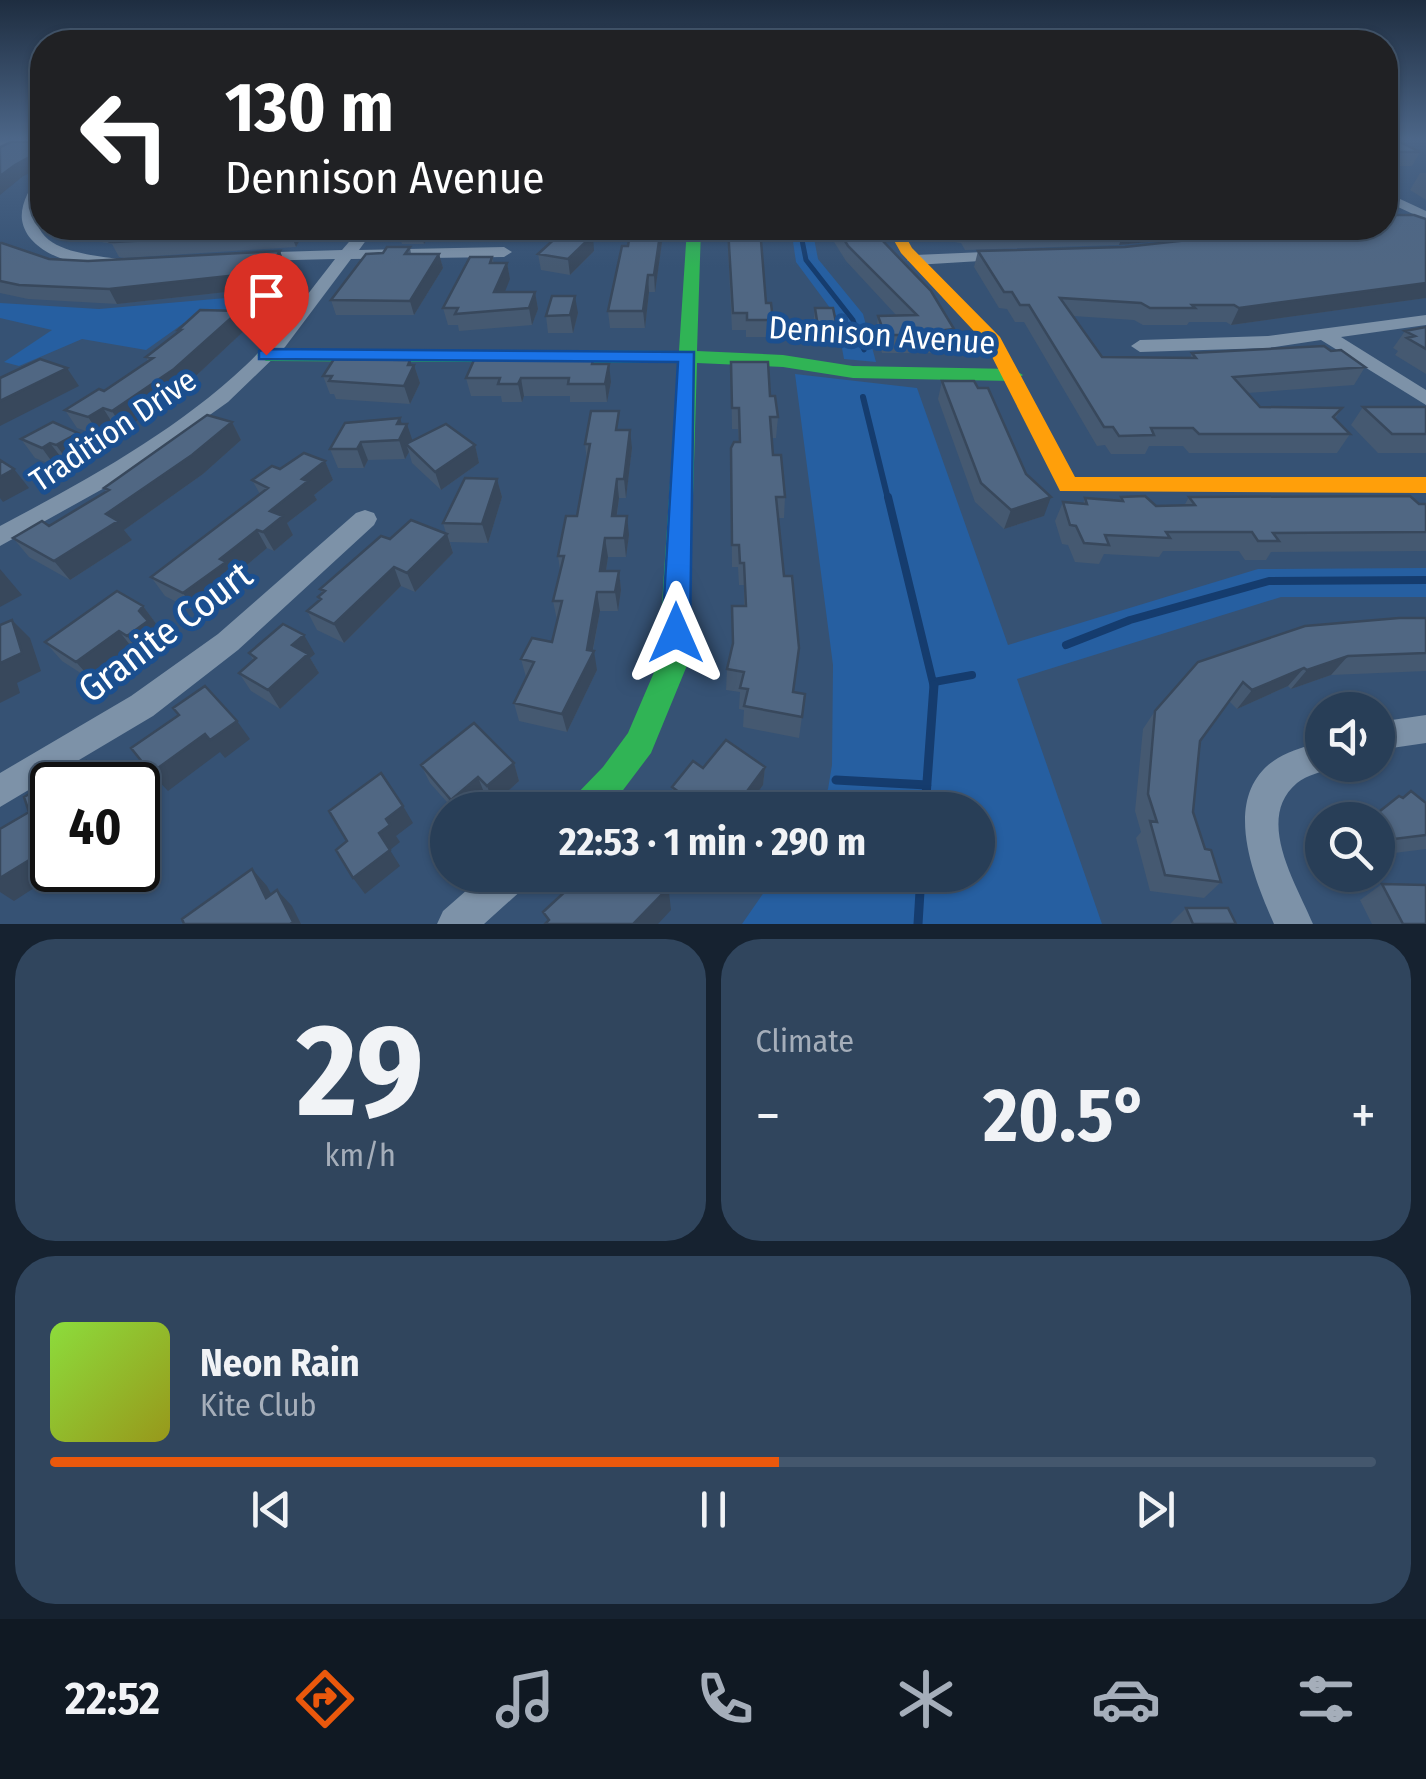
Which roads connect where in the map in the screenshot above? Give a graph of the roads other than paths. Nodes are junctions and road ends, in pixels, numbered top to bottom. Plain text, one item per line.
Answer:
1 (30, 188) edge
2 (1398, 203) edge
3 (10, 215) dead end
4 (1426, 219) edge
5 (1400, 223) edge
6 (16, 234) dead end
7 (358, 240) edge
8 (693, 240) edge
9 (902, 240) edge
10 (348, 252) junction
11 (504, 252) dead end
12 (1034, 256) edge
13 (226, 258) edge
14 (915, 260) junction
15 (136, 264) edge
16 (1426, 320) edge
17 (1326, 334) junction
18 (1140, 346) dead end
19 (266, 355) junction
20 (688, 356) junction
21 (1013, 375) junction
22 (1426, 399) edge
23 (1426, 485) edge
24 (365, 519) dead end
25 (0, 537) edge
26 (1426, 729) edge
27 (1395, 734) edge
28 (1305, 763) edge
29 (0, 791) edge
30 (605, 792) edge
31 (493, 892) edge
32 (456, 924) edge
33 (1294, 924) edge

1 - 3 street
2 - 4 street
4 - 5 street
6 - 15 street
7 - 10 street, Tradition Drive
8 - 20 street
9 - 14 street
10 - 11 street
10 - 13 street
10 - 19 street, Tradition Drive
12 - 14 street
14 - 21 street
16 - 17 street
17 - 18 street
17 - 22 street
19 - 20 street, Dennison Avenue
19 - 25 street, Tradition Drive
20 - 21 street, Dennison Avenue
20 - 30 street
21 - 23 street, Dennison Avenue
24 - 29 street, Granite Court
26 - 27 street
28 - 33 street
31 - 32 street

